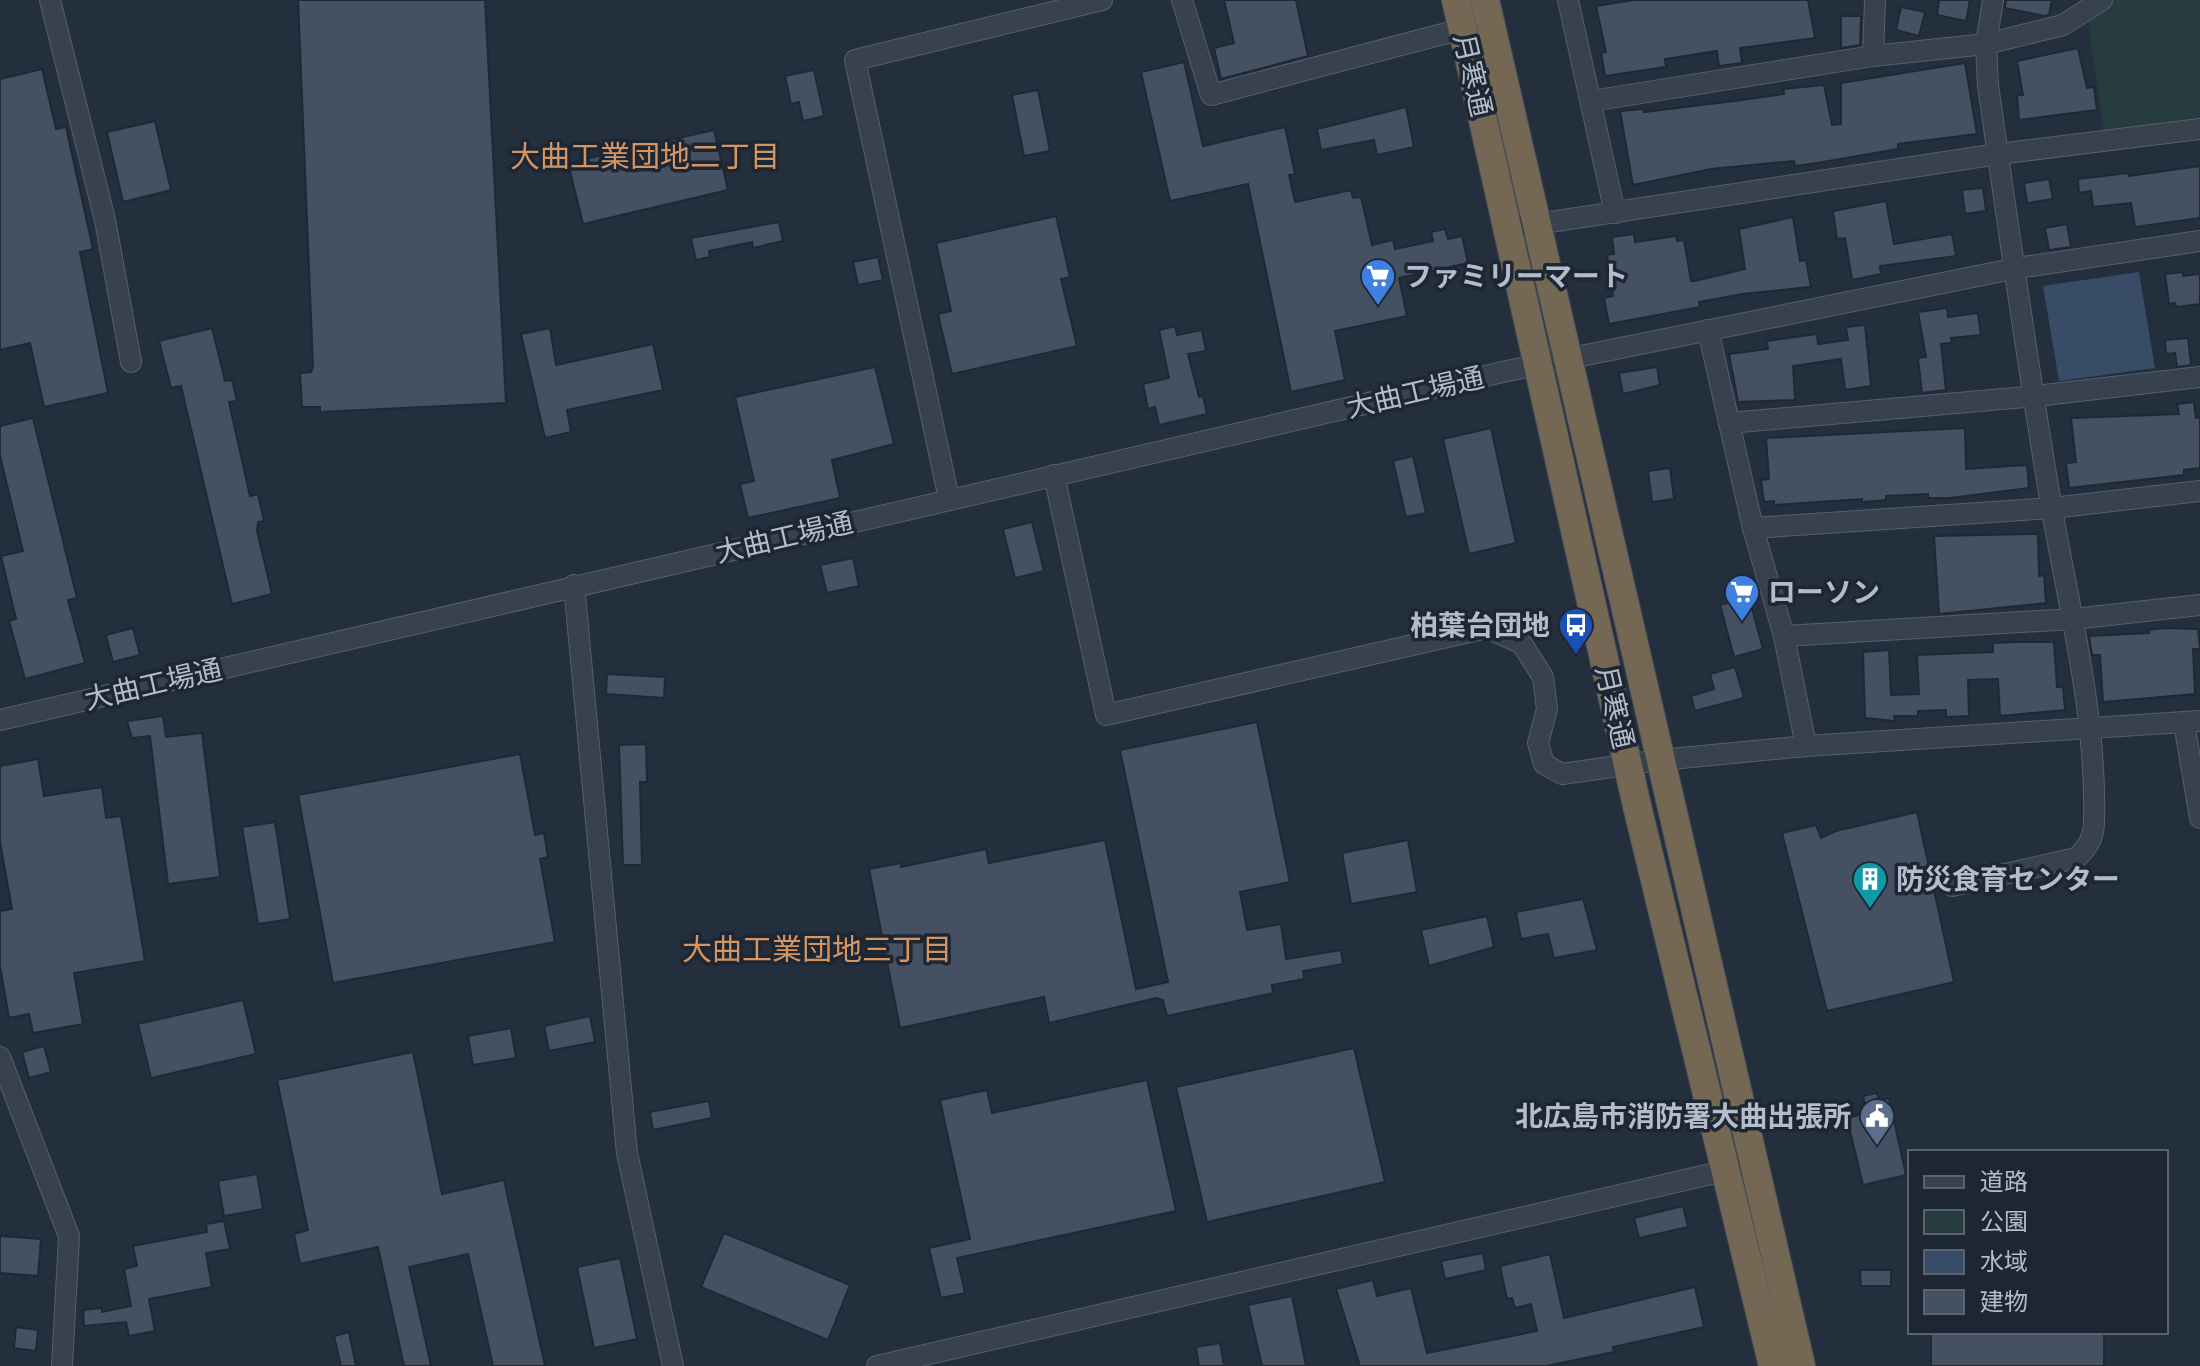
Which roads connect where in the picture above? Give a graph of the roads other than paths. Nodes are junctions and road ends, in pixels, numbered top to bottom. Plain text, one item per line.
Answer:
1 (50, 0) edge
2 (1102, 0) edge
3 (1182, 0) edge
4 (1456, 0) edge
5 (1485, 0) edge
6 (1568, 0) edge
7 (1875, 0) edge
8 (1993, 0) edge
9 (2102, 0) edge
10 (1462, 29) junction
11 (1986, 44) junction
12 (1873, 56) junction
13 (1591, 101) junction
14 (2200, 129) edge
15 (1998, 154) junction
16 (1615, 213) junction
17 (1521, 226) junction
18 (2200, 241) edge
19 (2017, 268) junction
20 (1708, 330) junction
21 (1569, 358) junction
22 (131, 362) dead end
23 (1540, 364) junction
24 (2200, 377) edge
25 (2036, 396) junction
26 (1729, 423) junction
27 (1054, 475) junction
28 (2200, 491) edge
29 (949, 499) junction
30 (2052, 508) junction
31 (1753, 528) junction
32 (574, 585) junction
33 (2200, 605) edge
34 (2073, 619) junction
35 (1784, 636) junction
36 (0, 720) edge
37 (2192, 722) edge
38 (2089, 728) junction
39 (1806, 746) junction
40 (1660, 760) junction
41 (1629, 765) junction
42 (2200, 818) edge
43 (1952, 886) dead end
44 (0, 1057) edge
45 (8, 1100) edge
46 (1739, 1168) junction
47 (62, 1366) edge
48 (673, 1366) edge
49 (877, 1366) edge
50 (1773, 1366) edge
51 (1801, 1366) edge

1 - 22 street
2 - 29 street
3 - 10 street
4 - 10 highway, 月寒通
5 - 17 highway, 月寒通
6 - 13 street
7 - 12 street
8 - 11 street
9 - 11 street
10 - 17 highway, 月寒通
11 - 12 street
11 - 15 street
12 - 13 street
13 - 16 street
14 - 15 street
15 - 16 street
15 - 19 street
16 - 17 street
17 - 21 highway, 月寒通
17 - 23 highway, 月寒通
18 - 19 street, 大曲工場通
19 - 20 street, 大曲工場通
19 - 25 street
20 - 21 street, 大曲工場通
20 - 26 street
21 - 23 street, 大曲工場通
21 - 40 highway, 月寒通
23 - 27 street, 大曲工場通
23 - 41 highway, 月寒通
24 - 25 street
25 - 26 street
25 - 30 street
26 - 31 street
27 - 29 street, 大曲工場通
27 - 41 street
28 - 30 street
29 - 32 street, 大曲工場通
30 - 31 street
30 - 34 street
31 - 35 street
32 - 36 street, 大曲工場通
32 - 48 street
33 - 34 street
34 - 35 street
34 - 38 street
35 - 39 street
37 - 38 street
37 - 42 street
38 - 39 street
38 - 43 street
39 - 40 street
40 - 41 street
40 - 46 highway, 月寒通
41 - 46 highway, 月寒通
44 - 45 street
45 - 47 street
46 - 49 street
46 - 50 highway, 月寒通
46 - 51 highway, 月寒通

